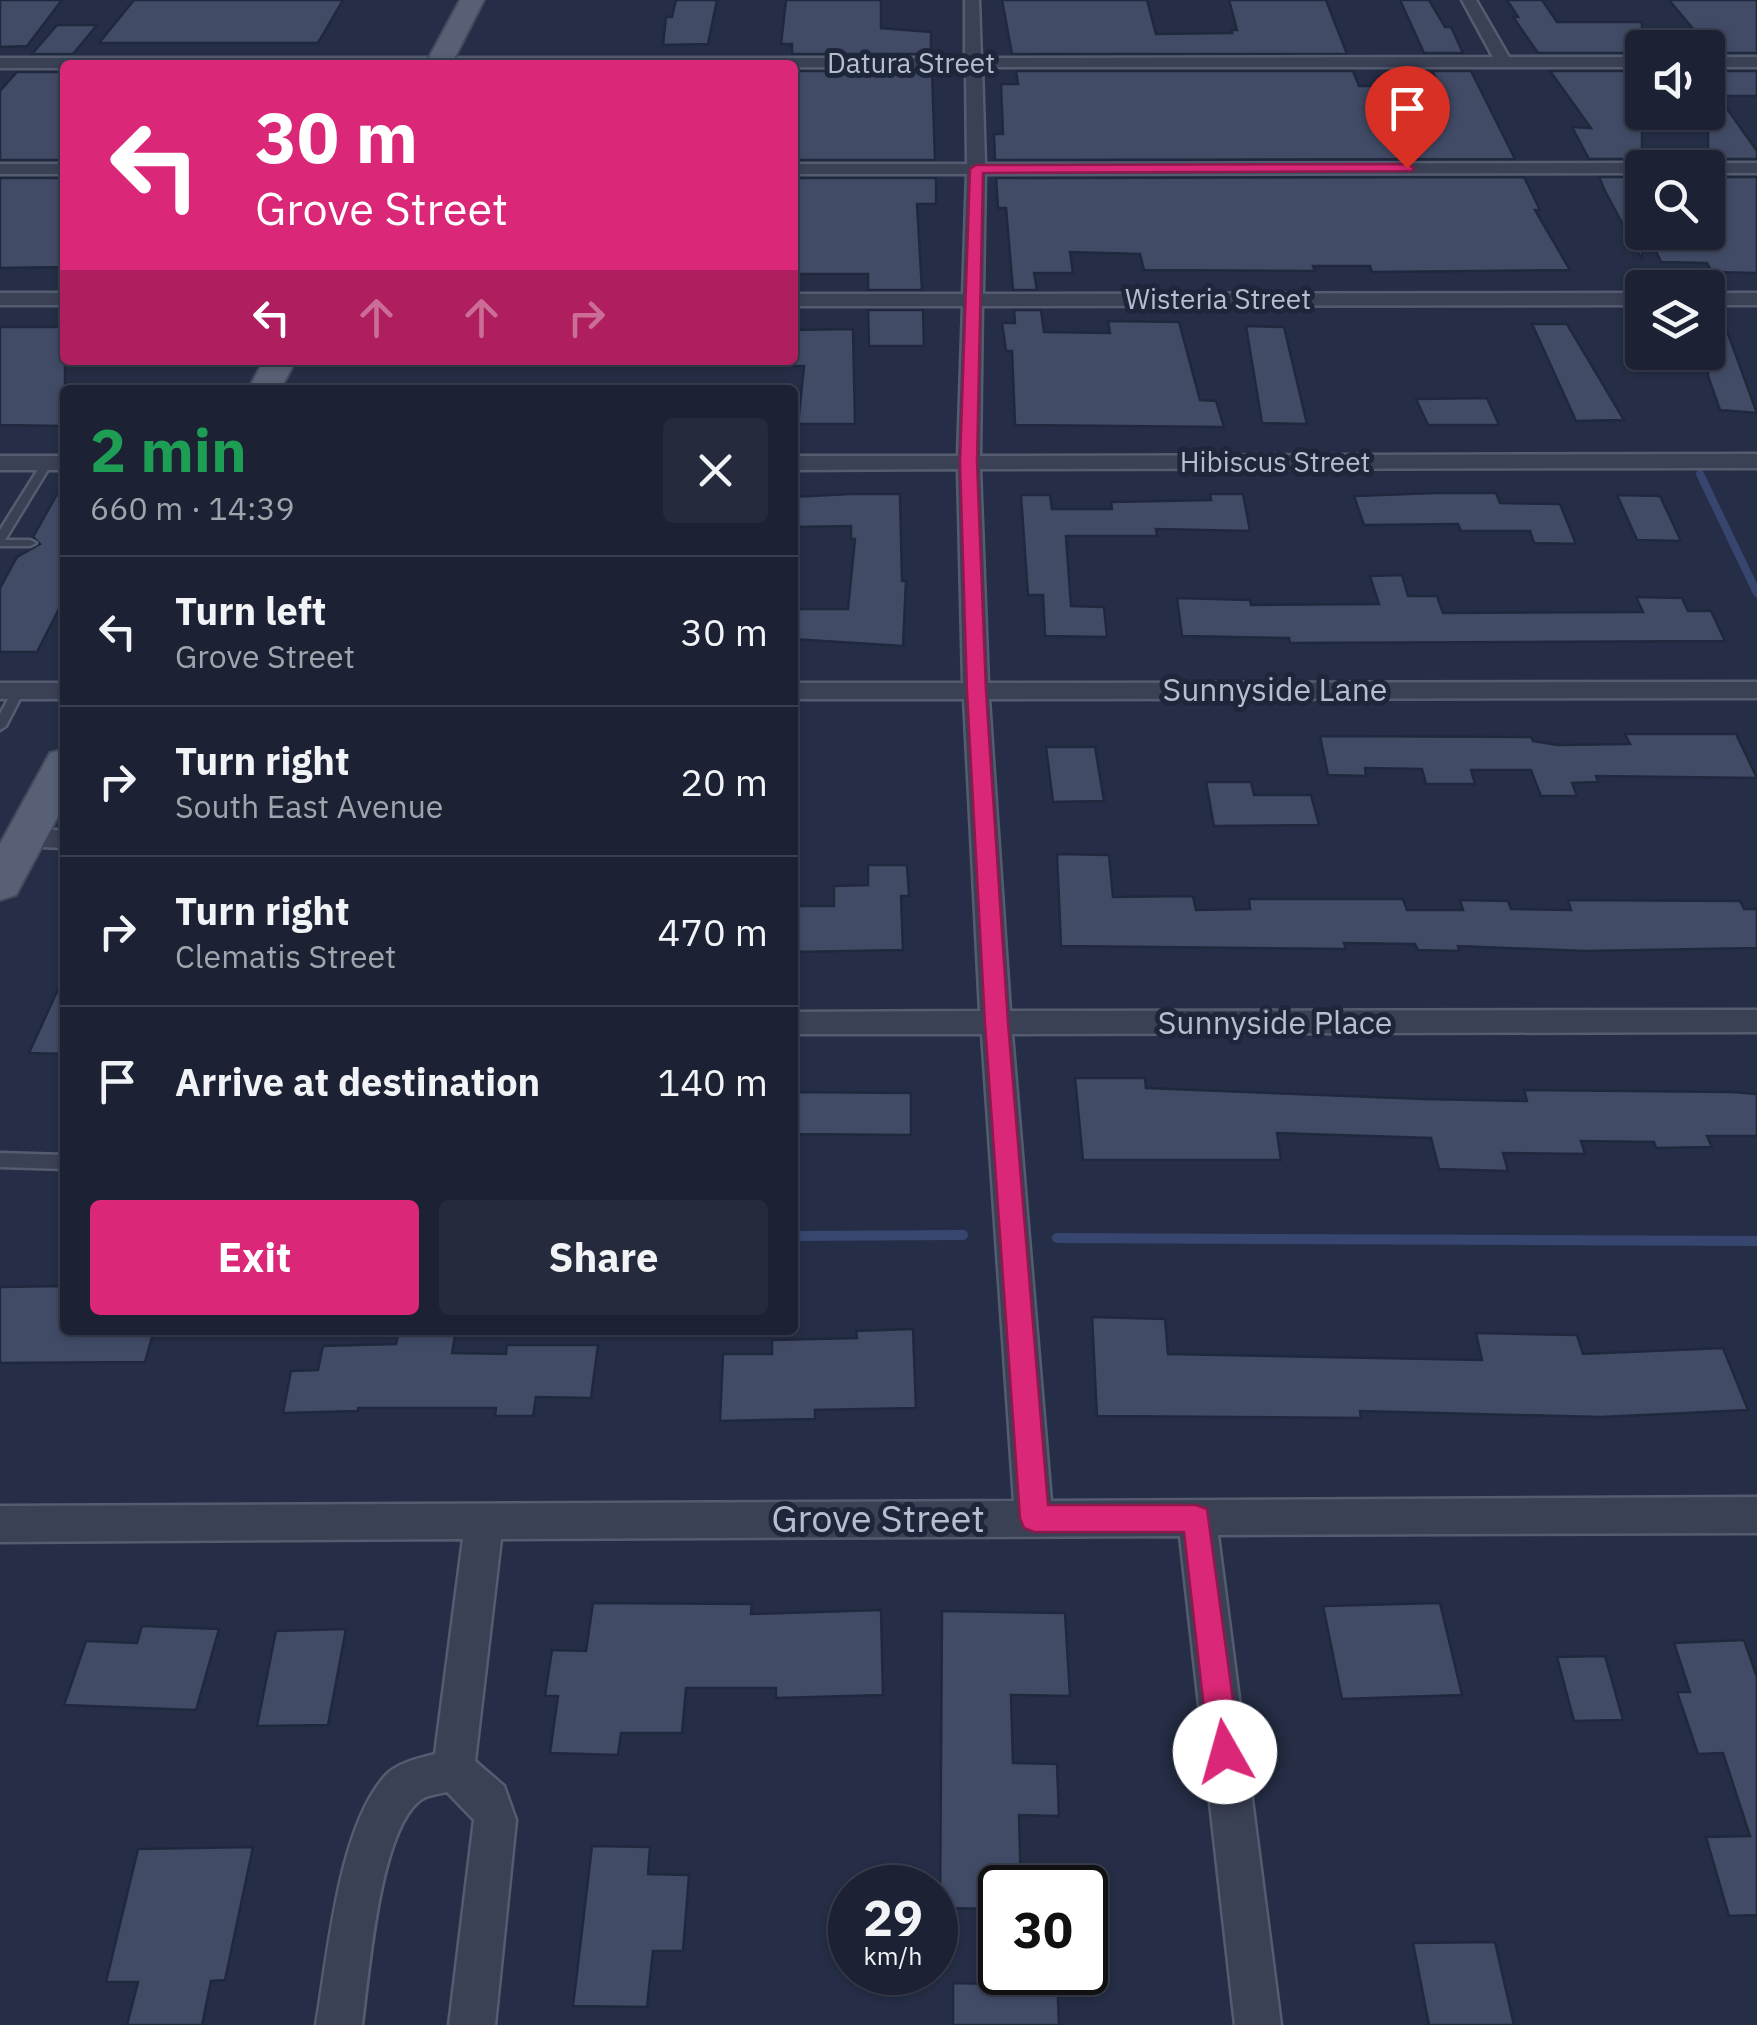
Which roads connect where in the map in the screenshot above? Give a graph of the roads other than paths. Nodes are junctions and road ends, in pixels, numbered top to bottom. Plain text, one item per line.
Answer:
1 (472, 0) edge
2 (972, 0) edge
3 (1469, 0) edge
4 (440, 60) edge
5 (1625, 62) edge
6 (1725, 62) edge
7 (1757, 62) edge
8 (0, 63) edge
9 (60, 63) edge
10 (798, 63) edge
11 (972, 63) junction
12 (1504, 63) junction
13 (1625, 168) edge
14 (1725, 168) edge
15 (1757, 168) edge
16 (0, 169) edge
17 (60, 169) edge
18 (798, 169) edge
19 (976, 169) junction
20 (1757, 298) edge
21 (1625, 299) edge
22 (1725, 299) edge
23 (0, 300) edge
24 (60, 300) edge
25 (798, 300) edge
26 (970, 300) junction
27 (798, 462) edge
28 (968, 462) junction
29 (1757, 462) edge
30 (0, 464) edge
31 (56, 464) edge
32 (0, 541) edge
33 (30, 544) dead end
34 (1757, 690) edge
35 (9, 691) edge
36 (60, 691) edge
37 (798, 691) edge
38 (976, 691) junction
39 (0, 726) edge
40 (60, 782) edge
41 (45, 839) edge
42 (0, 884) edge
43 (1757, 1022) edge
44 (798, 1023) edge
45 (996, 1023) junction
46 (0, 1160) edge
47 (60, 1162) edge
48 (1757, 1515) edge
49 (1034, 1518) junction
50 (1196, 1518) junction
51 (485, 1519) junction
52 (0, 1524) edge
53 (453, 1770) junction
54 (339, 2025) edge
55 (472, 2025) edge
56 (1258, 2025) edge

1 - 4 main road
2 - 11 street
3 - 12 street
5 - 12 street, Datura Street
6 - 7 street
8 - 9 street, Datura Street
10 - 11 street, Datura Street
11 - 12 street, Datura Street
11 - 19 street
13 - 19 street
14 - 15 street
16 - 17 street
18 - 19 street
19 - 26 street
20 - 22 street
21 - 26 street, Wisteria Street
23 - 24 street
25 - 26 street, Wisteria Street
26 - 28 street
27 - 28 street, Hibiscus Street
28 - 29 street, Hibiscus Street
28 - 38 street
30 - 31 street
31 - 32 lane
32 - 33 lane
34 - 38 street, Sunnyside Lane
35 - 36 street
35 - 39 lane
37 - 38 street, Sunnyside Lane
38 - 45 street
40 - 41 main road
41 - 42 main road
43 - 45 street, Sunnyside Place
44 - 45 street, Sunnyside Place
45 - 49 street
46 - 47 lane
48 - 50 street, Grove Street
49 - 50 street, Grove Street
49 - 51 street, Grove Street
50 - 56 street
51 - 52 street, Grove Street
51 - 53 street
53 - 54 street
53 - 55 street

